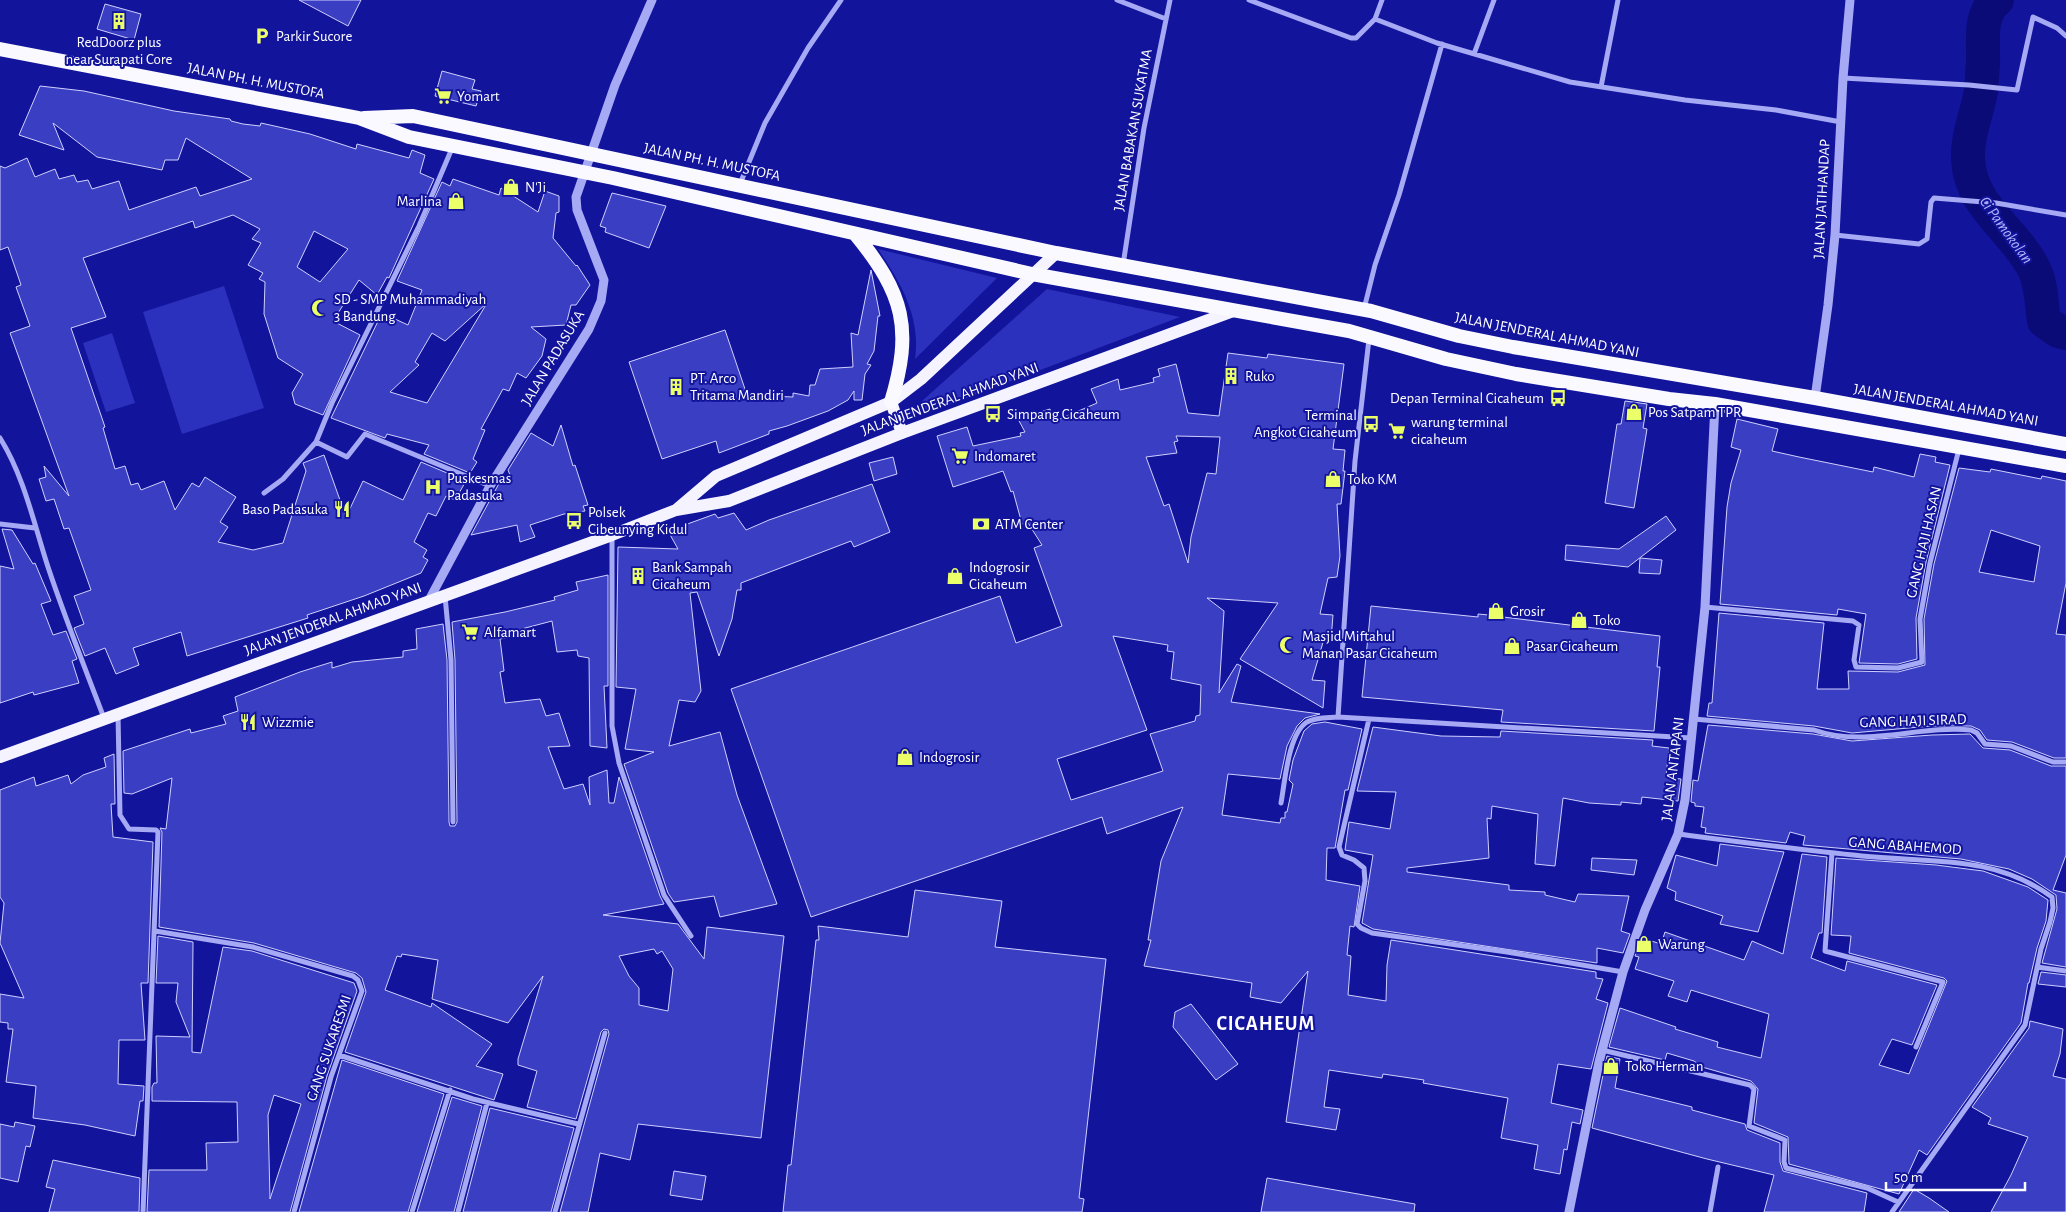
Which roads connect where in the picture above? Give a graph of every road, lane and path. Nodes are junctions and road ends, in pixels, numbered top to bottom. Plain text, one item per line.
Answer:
1 (652, 0) edge
2 (841, 0) edge
3 (1117, 0) edge
4 (1170, 0) edge
5 (1249, 0) edge
6 (1382, 0) edge
7 (1494, 0) edge
8 (1618, 0) edge
9 (1850, 0) edge
10 (1166, 19) junction
11 (1375, 19) junction
12 (2066, 36) edge
13 (1442, 44) junction
14 (0, 49) edge
15 (1474, 54) junction
16 (1843, 78) junction
17 (1601, 87) junction
18 (359, 118) junction
19 (1841, 122) junction
20 (454, 145) junction
21 (591, 152) junction
22 (584, 172) junction
23 (740, 185) junction
24 (2066, 214) edge
25 (856, 235) junction
26 (1835, 235) junction
27 (1056, 253) junction
28 (1123, 265) junction
29 (1032, 274) junction
30 (1364, 309) junction
31 (1233, 311) junction
32 (1370, 336) junction
33 (1814, 398) junction
34 (891, 402) junction
35 (1715, 404) junction
36 (902, 433) junction
37 (0, 438) edge
38 (316, 442) junction
39 (2066, 444) edge
40 (1960, 446) junction
41 (2066, 466) edge
42 (490, 486) junction
43 (264, 493) dead end
44 (676, 510) junction
45 (0, 524) edge
46 (35, 528) junction
47 (612, 535) junction
48 (445, 596) junction
49 (428, 602) junction
50 (1705, 607) junction
51 (118, 714) junction
52 (1338, 717) junction
53 (104, 719) junction
54 (1369, 719) junction
55 (1694, 720) junction
56 (1691, 738) junction
57 (0, 757) edge
58 (2066, 762) edge
59 (1280, 803) dead end
60 (453, 822) dead end
61 (1678, 834) junction
62 (1832, 853) junction
63 (155, 931) junction
64 (691, 936) dead end
65 (2037, 967) junction
66 (2066, 971) edge
67 (1623, 972) junction
68 (604, 1033) dead end
69 (1916, 1047) dead end
70 (1602, 1050) junction
71 (339, 1055) junction
72 (450, 1090) junction
73 (488, 1103) junction
74 (578, 1124) junction
75 (1718, 1167) dead end
76 (1898, 1202) junction
77 (143, 1212) edge
78 (294, 1212) edge
79 (412, 1212) edge
80 (458, 1212) edge
81 (555, 1212) edge
82 (1569, 1212) edge
83 (1710, 1212) edge
84 (1892, 1212) edge

1 - 21 street, JALAN PADASUKA
2 - 23 street
3 - 10 street
4 - 10 street, JALAN BABAKAN SUKATMA
5 - 11 street
6 - 11 street
7 - 15 street
8 - 17 street
9 - 16 street, JALAN JATIHANDAP
10 - 28 street, JALAN BABAKAN SUKATMA
11 - 13 street
12 - 16 street
13 - 15 street
13 - 30 street
14 - 18 highway, JALAN PH. H. MUSTOFA
15 - 17 street
16 - 19 street, JALAN JATIHANDAP
17 - 19 street
18 - 20 highway, JALAN PH. H. MUSTOFA
18 - 21 highway, JALAN PH. H. MUSTOFA
19 - 26 street, JALAN JATIHANDAP
20 - 22 highway, JALAN PH. H. MUSTOFA
20 - 38 street
21 - 22 street, JALAN PADASUKA
21 - 23 highway, JALAN PH. H. MUSTOFA
22 - 25 highway, JALAN PH. H. MUSTOFA
22 - 42 street, JALAN PADASUKA
23 - 27 highway, JALAN PH. H. MUSTOFA
24 - 26 street
25 - 29 highway, JALAN PH. H. MUSTOFA
25 - 34 highway
26 - 33 street, JALAN JATIHANDAP
27 - 28 highway, JALAN JENDERAL AHMAD YANI
27 - 29 main road, JALAN JENDERAL AHMAD YANI
28 - 30 highway, JALAN JENDERAL AHMAD YANI
29 - 31 highway
29 - 34 main road, JALAN JENDERAL AHMAD YANI
30 - 33 highway, JALAN JENDERAL AHMAD YANI
31 - 32 highway
31 - 36 main road, JALAN JENDERAL AHMAD YANI
32 - 35 highway
32 - 52 street
33 - 39 highway, JALAN JENDERAL AHMAD YANI
34 - 36 main road
34 - 44 main road, JALAN JENDERAL AHMAD YANI
35 - 40 highway
35 - 50 street, JALAN ANTAPANI
36 - 44 main road, JALAN JENDERAL AHMAD YANI
37 - 46 street
38 - 42 street
38 - 43 street
40 - 41 highway
40 - 50 street, GANG HAJI HASAN
42 - 49 street, JALAN PADASUKA
44 - 47 main road, JALAN JENDERAL AHMAD YANI
45 - 46 street
46 - 53 street
47 - 48 main road, JALAN JENDERAL AHMAD YANI
47 - 64 street
48 - 49 main road, JALAN JENDERAL AHMAD YANI
48 - 60 street
49 - 51 main road, JALAN JENDERAL AHMAD YANI
50 - 55 street, JALAN ANTAPANI
51 - 53 main road, JALAN JENDERAL AHMAD YANI
51 - 63 street
52 - 54 street
52 - 59 street
53 - 57 main road, JALAN JENDERAL AHMAD YANI
54 - 56 street
54 - 67 street
55 - 56 street, JALAN ANTAPANI
55 - 58 street, GANG HAJI SIRAD
56 - 61 street, JALAN ANTAPANI
61 - 62 street, GANG ABAHEMOD
61 - 67 street, JALAN ANTAPANI
62 - 65 street, GANG ABAHEMOD
62 - 69 street
63 - 71 street, GANG SUKARESMI
63 - 77 street
65 - 66 street
65 - 76 street
67 - 70 street, JALAN ANTAPANI
68 - 74 street
70 - 76 street
70 - 82 street, JALAN ANTAPANI
71 - 72 street
71 - 78 street, GANG SUKARESMI
72 - 73 street
72 - 79 street
73 - 74 street
73 - 80 street
74 - 81 street
75 - 83 street
76 - 84 street

